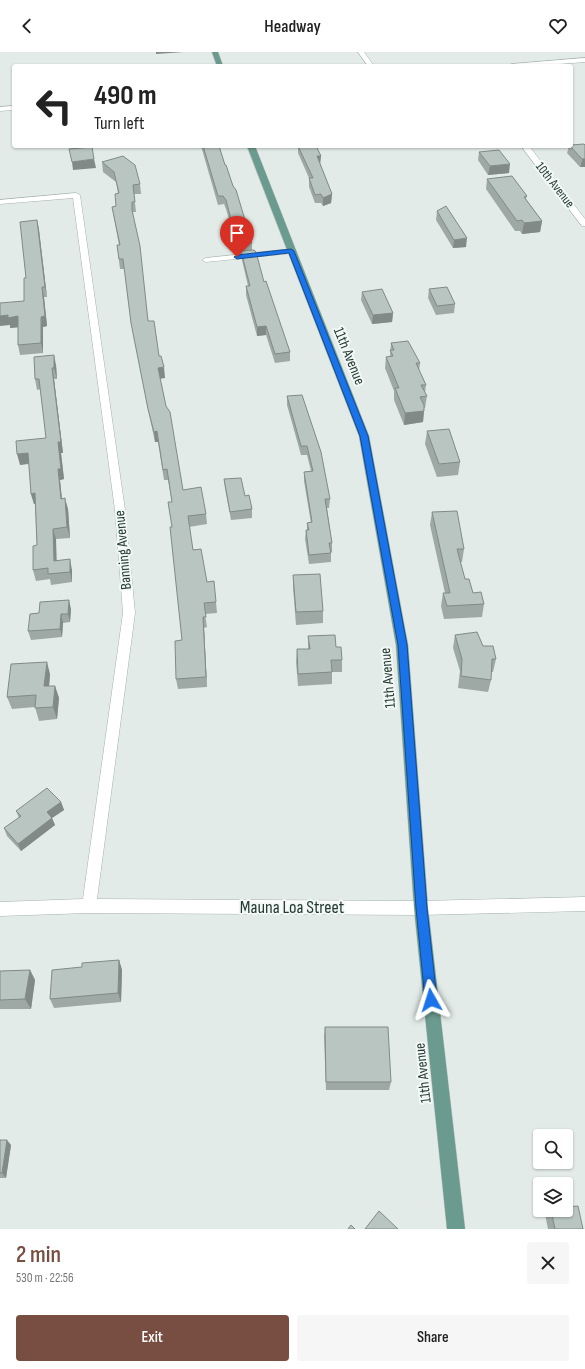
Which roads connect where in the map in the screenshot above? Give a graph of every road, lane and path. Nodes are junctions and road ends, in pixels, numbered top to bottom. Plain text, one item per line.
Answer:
1 (215, 52) edge
2 (361, 52) edge
3 (584, 61) edge
4 (219, 64) edge
5 (370, 64) edge
6 (540, 64) edge
7 (12, 108) edge
8 (0, 109) edge
9 (252, 148) edge
10 (527, 148) edge
11 (0, 202) edge
12 (585, 224) edge
13 (291, 251) junction
14 (206, 260) dead end
15 (585, 904) edge
16 (89, 906) junction
17 (421, 908) junction
18 (0, 909) edge
19 (456, 1229) edge

1 - 4 main road
2 - 5 street
3 - 6 street
7 - 8 street
9 - 13 main road, 11th Avenue
10 - 12 street, 10th Avenue
11 - 16 street, Banning Avenue
13 - 14 street
13 - 17 main road, 11th Avenue
15 - 17 street, Mauna Loa Street
16 - 17 street, Mauna Loa Street
16 - 18 street, Mauna Loa Street
17 - 19 main road, 11th Avenue

